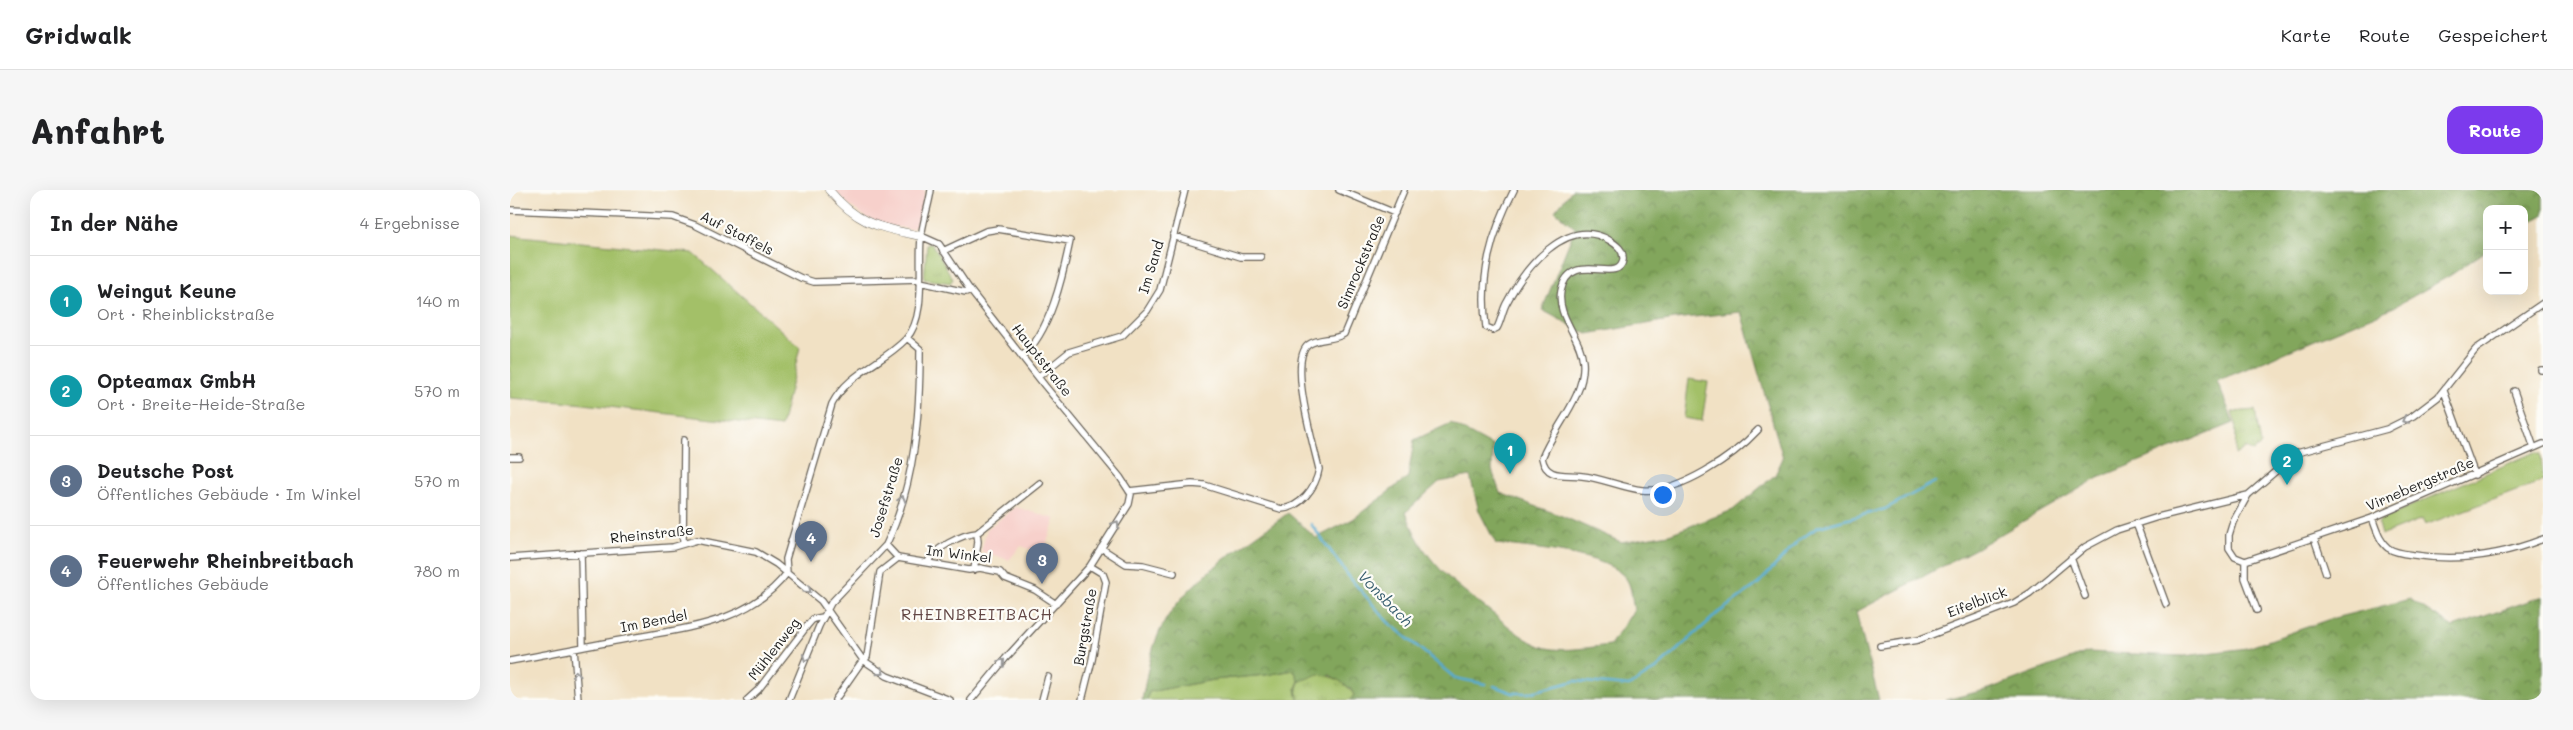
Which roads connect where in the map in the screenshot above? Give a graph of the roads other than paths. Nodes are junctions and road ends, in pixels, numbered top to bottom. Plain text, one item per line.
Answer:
1 (829, 190) edge
2 (931, 190) edge
3 (1185, 190) edge
4 (1339, 190) edge
5 (1404, 190) edge
6 (1514, 190) edge
7 (510, 210) edge
8 (1395, 213) junction
9 (921, 236) junction
10 (1173, 236) junction
11 (943, 250) junction
12 (1261, 257) dead end
13 (920, 281) junction
14 (970, 290) junction
15 (2543, 303) edge
16 (907, 338) junction
17 (1022, 356) junction
18 (1038, 377) junction
19 (2444, 391) junction
20 (2514, 392) dead end
21 (1758, 430) dead end
22 (684, 440) dead end
23 (2543, 444) edge
24 (2534, 448) junction
25 (510, 457) edge
26 (519, 457) dead end
27 (2475, 475) junction
28 (1040, 482) dead end
29 (1129, 491) junction
30 (2248, 495) junction
31 (2372, 518) junction
32 (2136, 523) junction
33 (976, 533) junction
34 (2314, 538) junction
35 (2543, 540) edge
36 (683, 544) junction
37 (886, 546) junction
38 (1101, 548) junction
39 (581, 553) junction
40 (510, 558) edge
41 (898, 558) junction
42 (2071, 558) junction
43 (2245, 561) junction
44 (928, 562) junction
45 (1090, 566) junction
46 (974, 570) junction
47 (787, 573) junction
48 (1174, 573) dead end
49 (2326, 573) dead end
50 (2085, 596) dead end
51 (1056, 604) junction
52 (2166, 604) dead end
53 (828, 609) junction
54 (2257, 610) dead end
55 (823, 617) junction
56 (1880, 646) dead end
57 (583, 647) junction
58 (574, 649) junction
59 (863, 660) junction
60 (510, 661) edge
61 (1048, 677) dead end
62 (578, 700) edge
63 (747, 700) edge
64 (790, 700) edge
65 (835, 700) edge
66 (950, 700) edge
67 (971, 700) edge
68 (1042, 700) edge
69 (1082, 700) edge

1 - 9 street
2 - 9 street
3 - 10 street, Im Sand
4 - 8 street
5 - 8 street, Simrockstraße
6 - 21 street
7 - 13 street, Auf Staffels
8 - 29 street, Simrockstraße
9 - 11 street, Hauptstraße
9 - 13 street
10 - 12 street
10 - 18 street, Im Sand
11 - 14 street, Hauptstraße
11 - 17 street
13 - 14 street, Auf Staffels
13 - 16 street
14 - 17 street, Hauptstraße
15 - 19 street
37 -> 16 street, Josefstraße
16 - 47 street
17 - 18 street, Hauptstraße
18 - 29 street, Hauptstraße
19 - 27 street
19 -> 30 street
20 - 24 street
22 - 36 street
23 - 24 street, Virnebergstraße
24 - 27 street, Virnebergstraße
25 - 26 street
27 - 31 street, Virnebergstraße
28 - 33 street
38 -> 29 street
30 - 32 street, Eifelblick
30 - 43 street
31 - 34 street, Virnebergstraße
31 - 35 street
32 - 42 street, Eifelblick
32 - 52 street
33 - 44 street
33 - 46 street
34 - 43 street, Virnebergstraße
34 - 49 street
36 - 39 street, Rheinstraße
36 - 47 street, Rheinstraße
37 - 41 street
37 - 53 street, Josefstraße
38 - 45 street
38 - 48 street
39 - 40 street, Rheinstraße
39 - 57 street
41 - 44 street, Im Winkel
41 - 59 street
42 - 50 street
42 - 56 street, Eifelblick
43 - 54 street
44 - 46 street, Im Winkel
45 - 51 street
45 - 69 street, Burgstraße
46 - 51 street, Im Winkel
47 -> 53 street, Rheinstraße
47 - 57 street, Im Bendel
67 -> 51 street
53 - 55 street, Josefstraße
53 - 59 street, Rheinstraße
55 - 63 street, Mühlenweg
55 -> 64 street, Josefstraße
57 - 58 street, Im Bendel
58 - 60 street, Im Bendel
62 -> 58 street
59 - 65 street
59 -> 66 street, Rheinstraße
61 - 68 street

